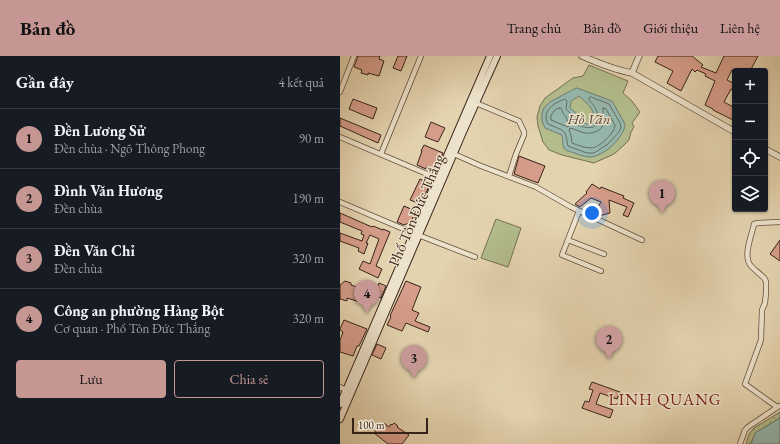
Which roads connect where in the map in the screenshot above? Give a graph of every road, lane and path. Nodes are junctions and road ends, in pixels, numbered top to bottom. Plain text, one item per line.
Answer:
1 (354, 56) edge
2 (421, 56) edge
3 (490, 56) edge
4 (497, 56) edge
5 (582, 56) edge
6 (639, 56) edge
7 (632, 73) junction
8 (340, 92) edge
9 (476, 103) junction
10 (465, 121) junction
11 (732, 130) edge
12 (340, 137) edge
13 (768, 151) edge
14 (381, 154) junction
15 (454, 154) junction
16 (778, 156) edge
17 (509, 176) junction
18 (440, 179) junction
19 (340, 202) edge
20 (579, 211) junction
21 (780, 222) edge
22 (416, 234) junction
23 (568, 240) junction
24 (642, 240) dead end
25 (604, 254) dead end
26 (475, 257) dead end
27 (601, 271) dead end
28 (346, 390) edge
29 (340, 404) edge
30 (779, 406) edge
31 (340, 419) edge
32 (740, 444) edge

1 - 8 street
2 - 14 street
3 - 10 main road, Phố Tôn Đức Thắng
4 - 9 main road, Phố Tôn Đức Thắng
5 - 7 street
6 - 7 street
7 - 11 street
9 - 10 main road, Phố Tôn Đức Thắng
9 - 17 street
10 - 15 main road, Phố Tôn Đức Thắng
10 - 18 main road, Phố Tôn Đức Thắng
12 - 14 street
13 - 16 street
14 - 18 street
15 - 17 street
15 - 18 main road, Phố Tôn Đức Thắng
17 - 20 street
18 - 22 main road, Phố Tôn Đức Thắng
19 - 22 street
20 - 23 street
20 - 24 street
21 - 30 street
22 - 26 street
22 - 28 main road, Phố Tôn Đức Thắng
23 - 25 street
23 - 27 street
28 - 29 main road, Phố Tôn Đức Thắng
28 - 31 main road, Phố Tôn Đức Thắng
30 - 32 street

